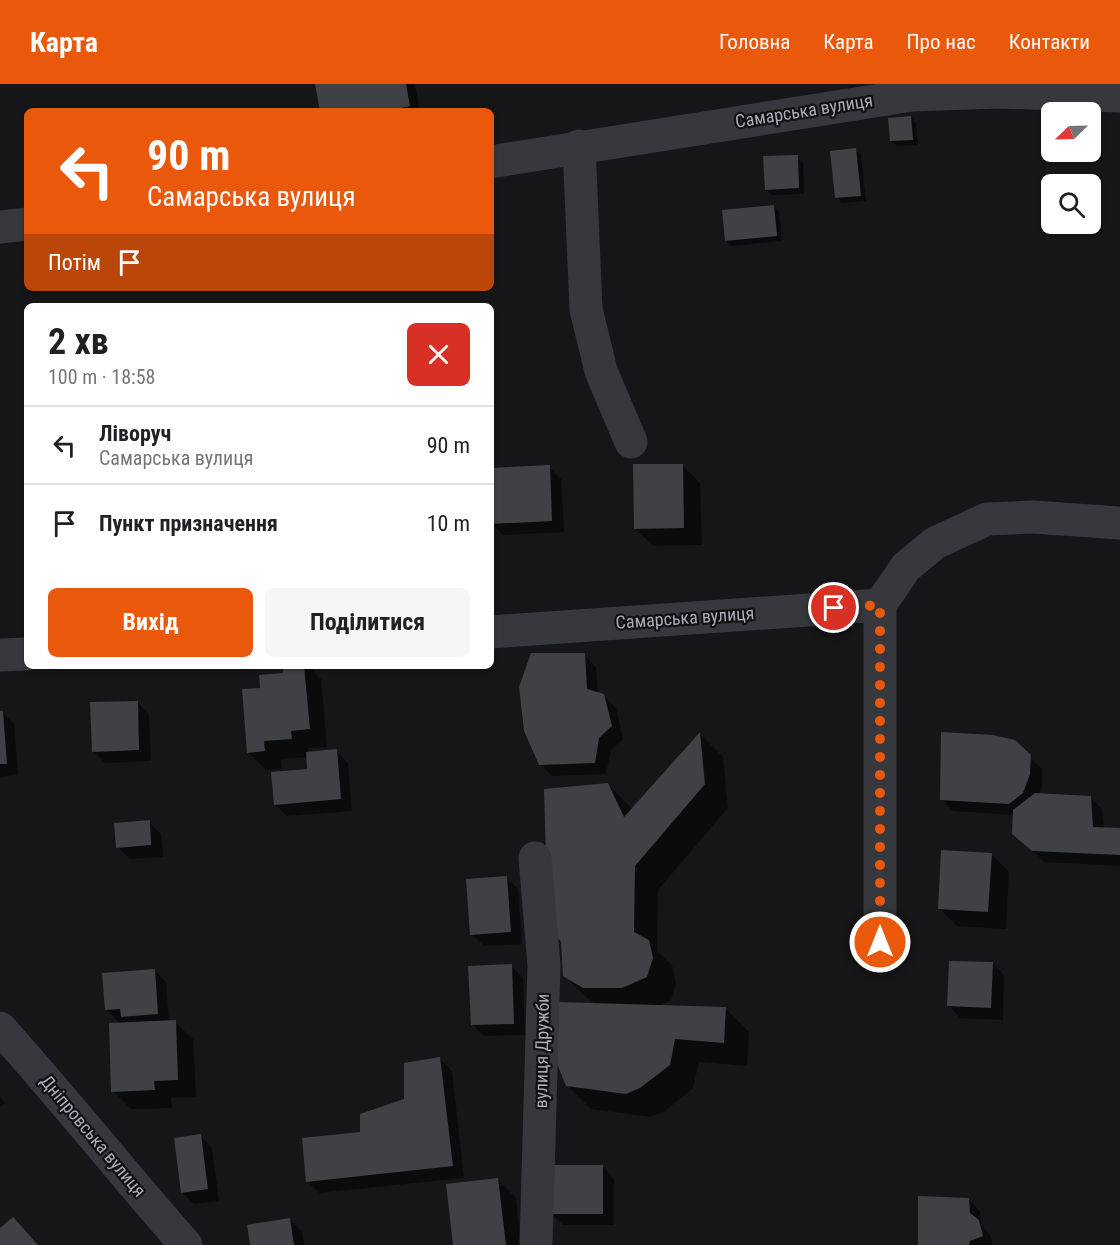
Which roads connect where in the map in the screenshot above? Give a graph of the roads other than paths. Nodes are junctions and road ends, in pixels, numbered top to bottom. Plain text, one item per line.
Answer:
1 (1120, 96) edge
2 (579, 146) junction
3 (494, 161) edge
4 (24, 224) edge
5 (0, 227) edge
6 (631, 442) dead end
7 (1120, 523) edge
8 (880, 605) junction
9 (494, 632) edge
10 (24, 654) edge
11 (0, 655) edge
12 (535, 858) dead end
13 (880, 942) dead end
14 (0, 1028) edge
15 (186, 1245) edge
16 (536, 1245) edge

1 - 2 street, Самарська вулиця
2 - 3 street, Самарська вулиця
2 - 6 street
4 - 5 street
7 - 8 street
8 - 9 street, Самарська вулиця
8 - 13 street
10 - 11 street
12 - 16 street, вулиця Дружби
14 - 15 street, Дніпровська вулиця

